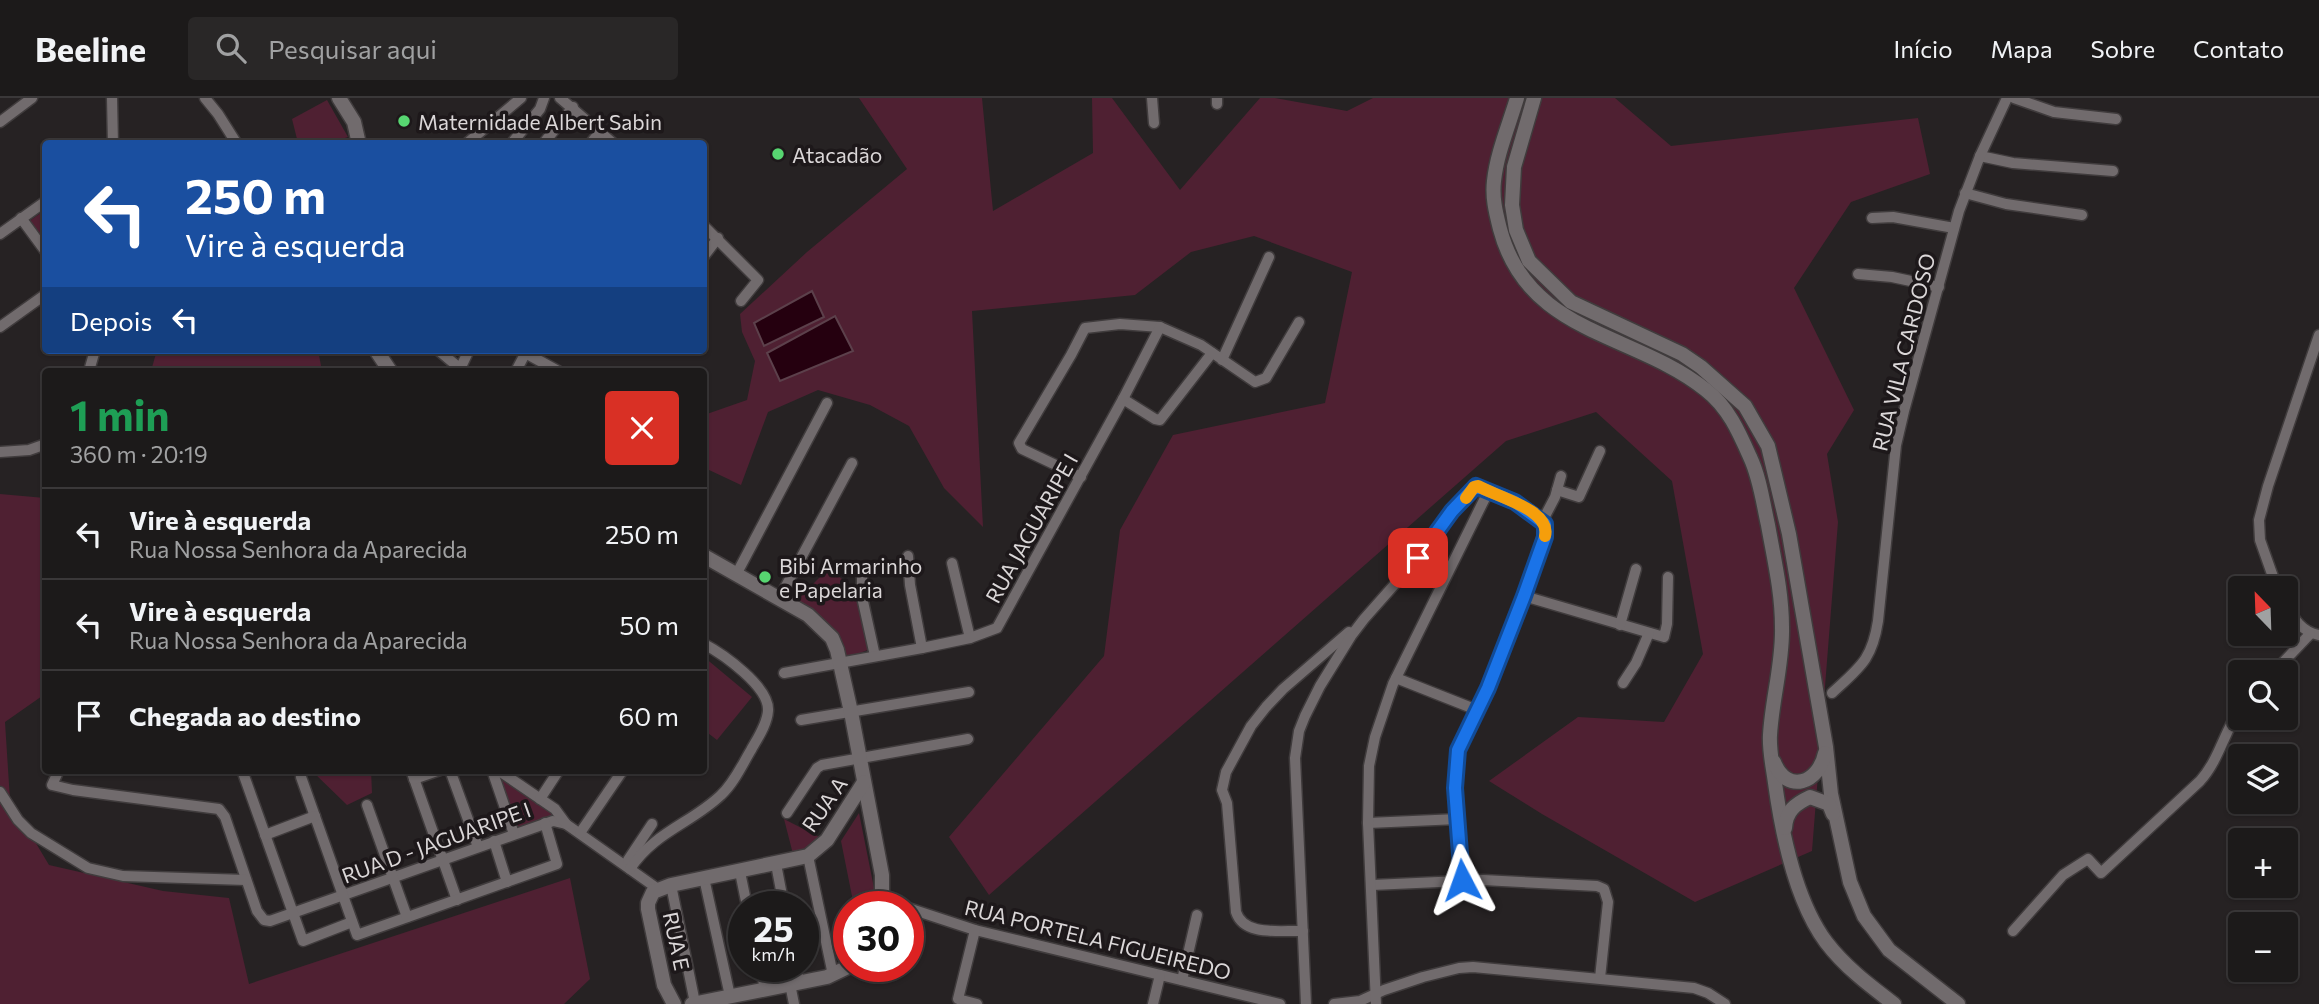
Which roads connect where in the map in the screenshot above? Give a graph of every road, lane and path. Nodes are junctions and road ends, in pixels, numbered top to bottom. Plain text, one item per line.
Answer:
1 (32, 98) edge
2 (112, 98) edge
3 (205, 98) edge
4 (339, 98) edge
5 (521, 98) edge
6 (544, 98) edge
7 (560, 98) edge
8 (1152, 98) edge
9 (1517, 98) edge
10 (1534, 98) edge
11 (1540, 98) edge
12 (2007, 98) edge
13 (2014, 98) edge
14 (573, 107) junction
15 (2116, 119) dead end
16 (1528, 120) junction
17 (0, 122) edge
18 (1154, 123) dead end
19 (600, 132) junction
20 (113, 140) edge
21 (234, 140) edge
22 (358, 140) edge
23 (471, 140) edge
24 (514, 140) edge
25 (546, 140) edge
26 (593, 140) edge
27 (609, 140) edge
28 (1980, 156) junction
29 (2113, 171) dead end
30 (1965, 192) junction
31 (42, 204) edge
32 (2082, 215) dead end
33 (21, 218) junction
34 (1872, 218) dead end
35 (1954, 228) junction
36 (707, 229) edge
37 (0, 234) edge
38 (718, 238) junction
39 (42, 247) edge
40 (707, 252) edge
41 (1269, 257) dead end
42 (1858, 274) dead end
43 (1939, 287) junction
44 (42, 297) edge
45 (741, 301) dead end
46 (1299, 323) dead end
47 (0, 327) edge
48 (1160, 327) junction
49 (2319, 334) edge
50 (1212, 353) junction
51 (443, 354) edge
52 (526, 354) edge
53 (1222, 360) junction
54 (460, 368) edge
55 (552, 368) edge
56 (1123, 399) junction
57 (827, 403) dead end
58 (42, 445) edge
59 (0, 452) edge
60 (1600, 452) dead end
61 (852, 463) dead end
62 (1081, 477) junction
63 (1562, 477) dead end
64 (1557, 490) junction
65 (1488, 492) junction
66 (1543, 520) junction
67 (908, 556) dead end
68 (707, 557) edge
69 (952, 563) dead end
70 (1636, 569) dead end
71 (737, 573) junction
72 (862, 573) dead end
73 (2273, 576) edge
74 (1668, 577) dead end
75 (1524, 596) junction
76 (780, 597) junction
77 (1364, 619) junction
78 (2298, 624) edge
79 (1620, 625) junction
80 (1649, 633) junction
81 (2315, 634) edge
82 (970, 638) junction
83 (707, 646) edge
84 (922, 648) junction
85 (875, 656) junction
86 (2287, 660) edge
87 (841, 663) junction
88 (784, 673) dead end
89 (1396, 678) junction
90 (1623, 683) dead end
91 (969, 692) dead end
92 (1832, 692) dead end
93 (1477, 710) junction
94 (851, 712) junction
95 (801, 720) dead end
96 (2228, 729) edge
97 (968, 739) dead end
98 (1770, 747) junction
99 (1826, 747) junction
100 (860, 760) junction
101 (58, 774) edge
102 (243, 774) edge
103 (451, 774) edge
104 (493, 774) edge
105 (504, 774) edge
106 (556, 774) edge
107 (620, 774) edge
108 (413, 775) edge
109 (301, 777) dead end
110 (864, 782) junction
111 (0, 792) edge
112 (540, 799) junction
113 (367, 805) dead end
114 (787, 813) dead end
115 (316, 816) junction
116 (1458, 819) junction
117 (545, 823) junction
118 (1368, 823) junction
119 (566, 824) junction
120 (652, 824) dead end
121 (1838, 825) junction
122 (580, 833) junction
123 (514, 834) junction
124 (265, 835) junction
125 (1784, 836) junction
126 (494, 841) junction
127 (478, 847) junction
128 (808, 856) junction
129 (443, 860) junction
130 (776, 864) junction
131 (628, 866) junction
132 (740, 872) junction
133 (394, 878) junction
134 (704, 878) junction
135 (246, 880) junction
136 (1462, 880) junction
137 (507, 882) junction
138 (1371, 885) junction
139 (664, 887) junction
140 (744, 891) edge
141 (781, 891) edge
142 (882, 891) edge
143 (343, 895) junction
144 (457, 900) junction
145 (293, 913) junction
146 (924, 913) edge
147 (1197, 915) dead end
148 (407, 917) junction
149 (352, 922) junction
150 (975, 930) junction
151 (1303, 931) junction
152 (2014, 931) dead end
153 (833, 975) joint
154 (1160, 975) junction
155 (1600, 978) junction
156 (1182, 980) junction
157 (763, 982) edge
158 (794, 983) junction
159 (765, 989) junction
160 (737, 998) edge
161 (1376, 999) edge
162 (674, 1004) edge
163 (693, 1004) edge
164 (794, 1004) edge
165 (977, 1004) edge
166 (1153, 1004) edge
167 (1280, 1004) edge
168 (1306, 1004) edge
169 (1334, 1004) edge
170 (1725, 1004) edge
171 (1894, 1004) edge
172 (1958, 1004) edge

1 - 17 street
2 - 20 street
3 - 21 street
4 - 22 main road
5 - 23 street
6 - 24 street
7 - 14 street
8 - 18 street
9 - 98 main road
10 - 16 main road
11 - 16 main road
12 - 28 street, RUA VILA CARDOSO
13 - 15 street
14 - 19 street
14 - 25 street
16 - 99 main road
19 - 26 street
19 - 27 street
28 - 29 street
28 - 30 street, RUA VILA CARDOSO
30 - 32 street
30 - 35 street, RUA VILA CARDOSO
31 - 33 street
33 - 37 street
33 - 39 street
34 - 35 street
35 - 43 street, RUA VILA CARDOSO
36 - 38 street
38 - 40 street
38 - 45 street
41 - 53 street
42 - 43 street
43 - 92 street, RUA VILA CARDOSO
44 - 47 street
46 - 53 street
48 - 50 street
48 - 56 street, RUA JAGUARIPE I
48 - 62 street
49 - 73 street
50 - 53 street
50 - 56 street
51 - 54 street
52 - 55 street
56 - 62 street, RUA JAGUARIPE I
57 - 71 street
58 - 59 street
60 - 64 street
61 - 76 street
62 - 82 street, RUA JAGUARIPE I
63 - 64 street
64 - 66 street
65 - 66 street
65 - 77 street
65 - 89 street
66 - 75 street
67 - 84 street
68 - 71 main road
69 - 82 street
70 - 79 street
71 - 76 main road
72 - 85 street
74 - 80 street
75 - 79 street
75 - 93 street
76 - 87 main road
77 - 151 street
77 - 151 street
78 - 81 street
79 - 80 street
80 - 90 street
81 - 86 street
82 - 84 street, RUA JAGUARIPE I
83 - 131 street
84 - 85 street, RUA JAGUARIPE I
85 - 87 street, RUA JAGUARIPE I
87 - 88 street, RUA JAGUARIPE I
87 - 94 main road
89 - 93 street
89 - 118 street
91 - 94 street
93 - 116 street
94 - 95 street
94 - 100 main road
96 - 152 street
97 - 100 street
98 - 99 main road
98 - 125 main road
99 - 121 main road
100 - 110 main road
100 - 114 street
101 - 135 street
102 - 124 street
103 - 127 street
104 - 123 street
105 - 112 street
106 - 112 street
107 - 122 street
108 - 129 street
109 - 115 street
110 - 128 main road, RUA A
110 - 142 main road, RUA A
111 - 135 street
112 - 119 street
113 - 133 street
115 - 124 street
115 - 143 street
116 - 118 street
116 - 136 street
117 - 119 street, RUA D - JAGUARIPE I
117 - 123 street, RUA D - JAGUARIPE I
117 - 137 street
118 - 138 street
119 - 122 street
120 - 131 street
121 - 125 main road
121 - 172 main road
122 - 131 street
123 - 126 street, RUA D - JAGUARIPE I
124 - 145 street
125 - 171 main road
126 - 127 street, RUA D - JAGUARIPE I
126 - 137 street
127 - 129 street, RUA D - JAGUARIPE I
128 - 130 main road, RUA A
128 - 153 street
129 - 133 street, RUA D - JAGUARIPE I
129 - 144 street
130 - 132 main road, RUA A
130 - 141 street
131 - 139 street
132 - 134 main road, RUA A
132 - 140 street
133 - 143 street, RUA D - JAGUARIPE I
133 - 148 street
134 - 139 main road, RUA A
134 - 160 street
135 - 145 street, RUA D - JAGUARIPE I
136 - 138 street
136 - 155 street
137 - 144 street
138 - 161 street
139 - 162 main road, RUA E
139 - 163 street
143 - 145 street, RUA D - JAGUARIPE I
143 - 149 street
144 - 148 street
145 - 149 street
146 - 150 street, RUA PORTELA FIGUEIREDO
147 - 156 street
148 - 149 street
150 - 154 street, RUA PORTELA FIGUEIREDO
150 - 165 street
151 - 168 street
153 - 158 main road
154 - 156 street, RUA PORTELA FIGUEIREDO
154 - 166 street
155 - 161 street
155 - 170 street
156 - 167 street, RUA PORTELA FIGUEIREDO
157 - 159 street
158 - 159 main road
158 - 164 street
159 - 160 main road
160 - 163 main road
161 - 169 street

